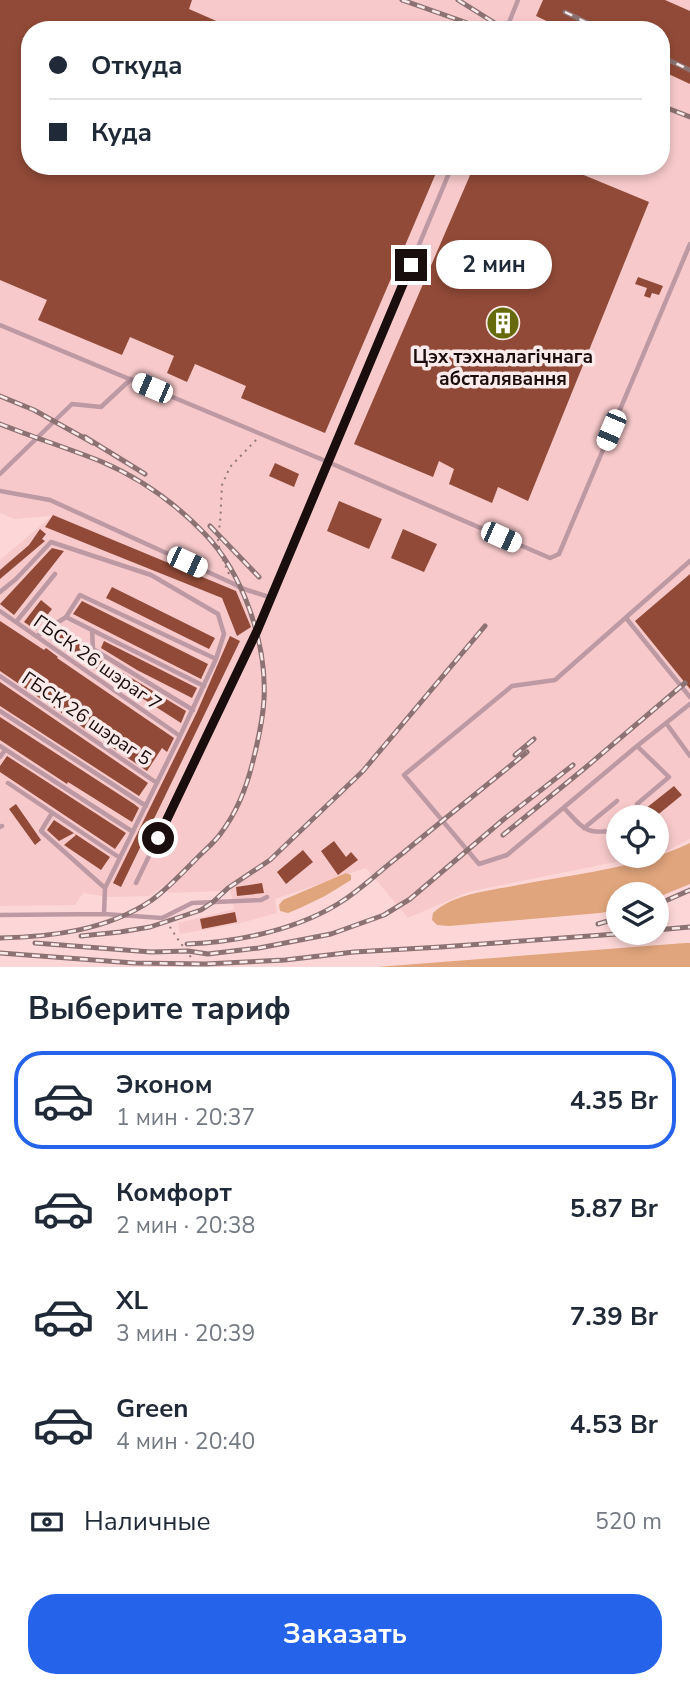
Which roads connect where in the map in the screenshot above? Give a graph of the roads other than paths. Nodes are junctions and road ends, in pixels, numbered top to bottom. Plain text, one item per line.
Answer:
1 (518, 0) edge
2 (510, 21) edge
3 (448, 175) edge
4 (690, 244) edge
5 (0, 325) edge
6 (131, 379) junction
7 (328, 462) junction
8 (0, 474) edge
9 (0, 491) edge
10 (690, 561) edge
11 (55, 575) dead end
12 (0, 592) edge
13 (272, 598) junction
14 (0, 611) edge
15 (66, 617) junction
16 (626, 618) junction
17 (16, 622) junction
18 (92, 630) junction
19 (37, 636) junction
20 (216, 659) junction
21 (0, 676) edge
22 (204, 687) junction
23 (690, 697) edge
24 (690, 704) edge
25 (193, 710) junction
26 (0, 711) edge
27 (666, 723) junction
28 (180, 736) junction
29 (637, 746) junction
30 (2, 748) edge
31 (690, 756) edge
32 (0, 757) edge
33 (8, 783) dead end
34 (157, 783) junction
35 (617, 801) dead end
36 (638, 805) edge
37 (146, 806) junction
38 (564, 808) junction
39 (52, 813) junction
40 (583, 829) junction
41 (133, 832) junction
42 (606, 832) edge
43 (120, 858) junction
44 (136, 883) dead end
45 (105, 888) junction
46 (267, 897) dead end
47 (104, 914) junction
48 (0, 915) edge

1 - 2 lane
3 - 7 lane
4 - 7 lane
5 - 6 lane
6 - 7 lane
6 - 8 lane
7 - 13 lane
9 - 13 lane
10 - 16 lane
11 - 17 lane
12 - 20 lane
13 - 44 lane
14 - 17 lane, ГБСК 26 шэраг 7
15 - 18 lane
15 - 19 lane
15 - 20 lane
16 - 23 lane
16 - 38 lane
17 - 19 lane, ГБСК 26 шэраг 7
18 - 22 lane
18 - 25 lane
19 - 28 lane, ГБСК 26 шэраг 7
20 - 22 lane
21 - 34 lane, ГБСК 26 шэраг 5
22 - 25 lane
24 - 27 lane
25 - 28 lane
26 - 37 lane
27 - 29 lane
27 - 31 lane
28 - 34 lane
29 - 36 lane
29 - 38 lane
30 - 32 lane
30 - 41 lane
33 - 39 lane
34 - 37 lane
35 - 40 lane
37 - 41 lane
38 - 40 lane
39 - 43 lane
39 - 45 lane
40 - 42 lane
41 - 43 lane
43 - 45 lane
45 - 47 lane
46 - 47 lane
47 - 48 lane

